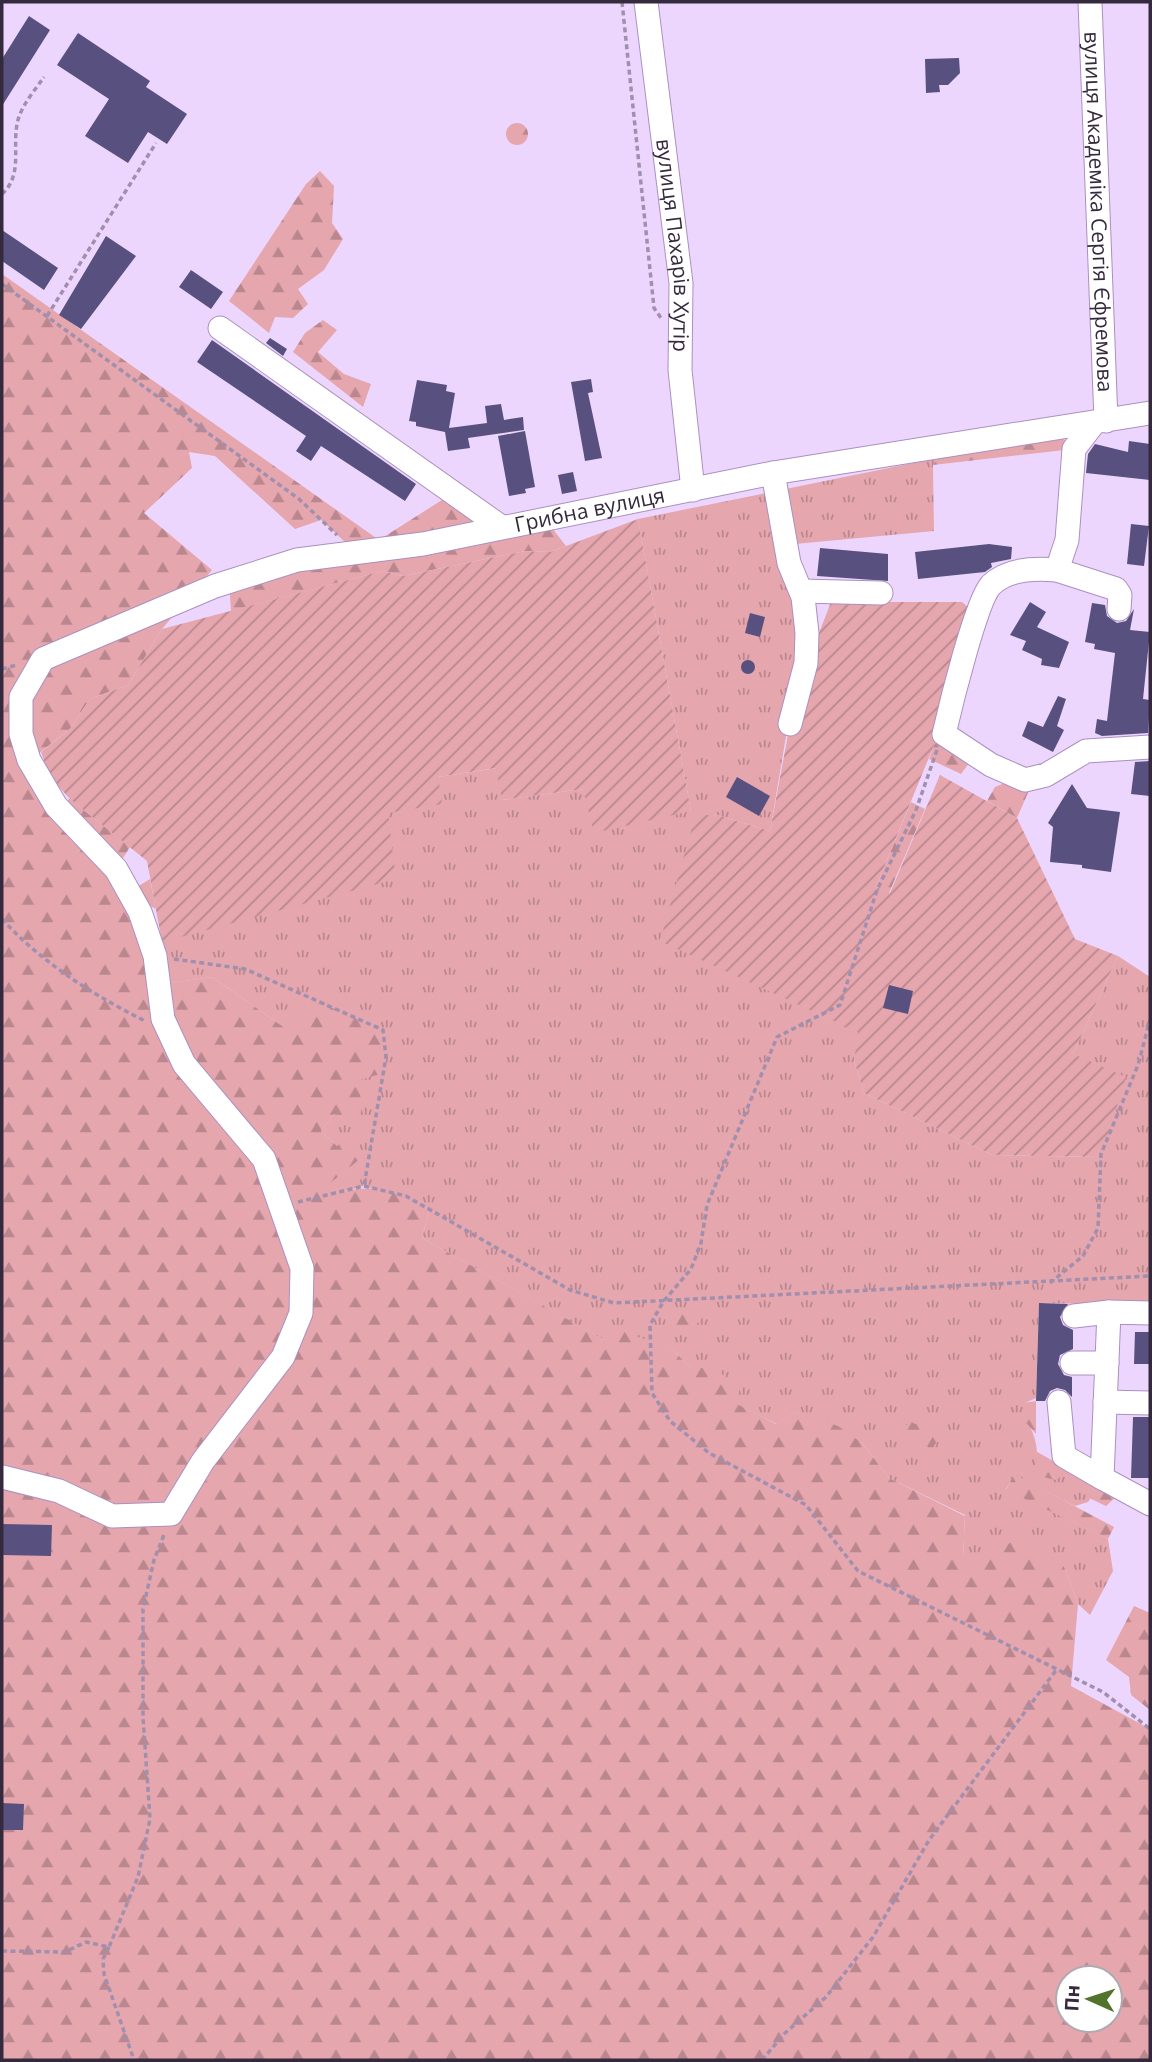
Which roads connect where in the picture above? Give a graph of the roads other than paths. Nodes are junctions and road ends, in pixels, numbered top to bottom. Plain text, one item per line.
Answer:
1 (646, 2) edge
2 (1090, 2) edge
3 (219, 328) dead end
4 (1150, 413) edge
5 (1100, 422) junction
6 (1056, 429) junction
7 (1073, 449) junction
8 (773, 474) junction
9 (693, 490) junction
10 (500, 526) junction
11 (1057, 570) junction
12 (801, 591) junction
13 (881, 593) dead end
14 (1119, 609) dead end
15 (790, 724) dead end
16 (1150, 747) edge
17 (1109, 1312) junction
18 (1150, 1313) edge
19 (1074, 1316) dead end
20 (1072, 1363) dead end
21 (1107, 1363) junction
22 (1059, 1402) dead end
23 (1105, 1402) junction
24 (1150, 1403) edge
25 (2, 1477) edge
26 (1102, 1478) junction
27 (1150, 1504) edge

1 - 9 street, вулиця Пахарів Хутір
2 - 5 street, вулиця Академіка Сергія Єфремова
3 - 10 street
4 - 5 street, Грибна вулиця
5 - 6 street, Грибна вулиця
5 - 7 street
6 - 7 street
6 - 8 street, Грибна вулиця
7 - 11 street
8 - 9 street, Грибна вулиця
8 - 12 street
9 - 10 street, Грибна вулиця
10 - 25 street, Грибна вулиця
11 - 14 street
11 - 16 street
12 - 13 street
12 - 15 street
17 - 18 street
17 - 19 street
17 - 21 street
20 - 21 street
21 - 23 street
22 - 26 street
23 - 24 street
23 - 26 street
26 - 27 street

